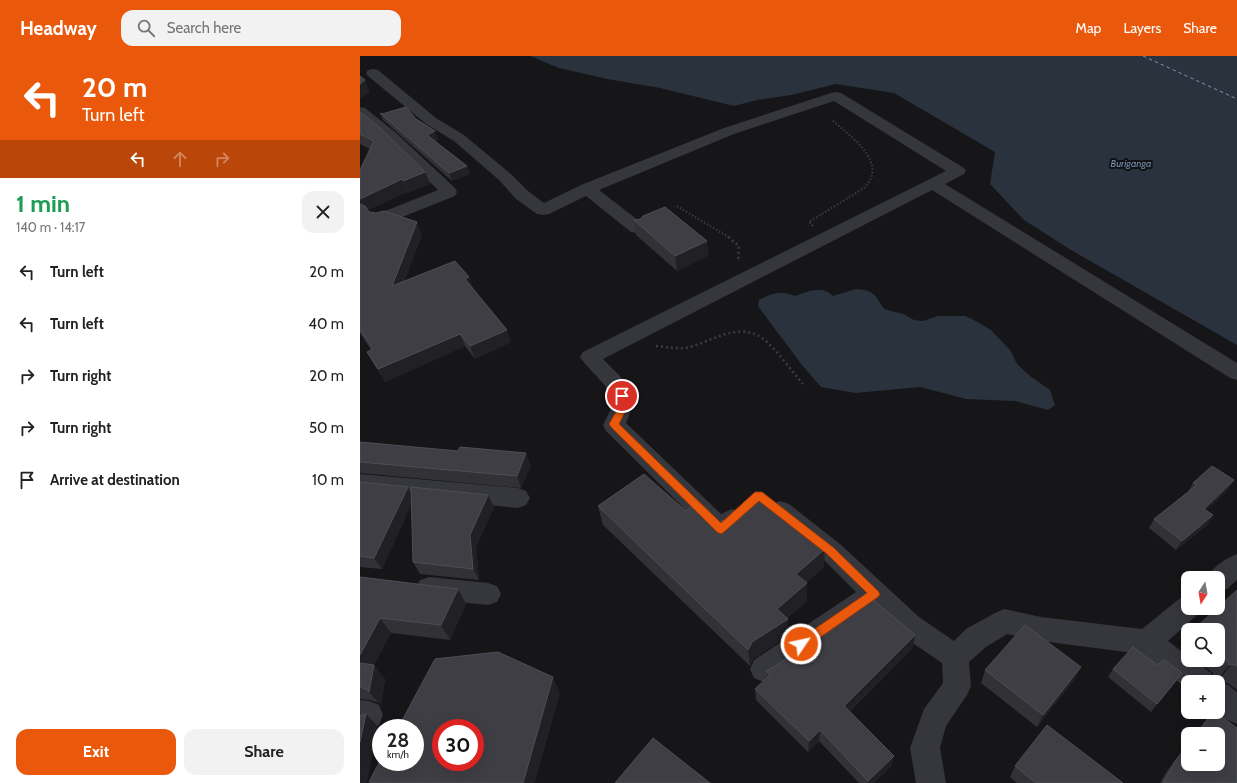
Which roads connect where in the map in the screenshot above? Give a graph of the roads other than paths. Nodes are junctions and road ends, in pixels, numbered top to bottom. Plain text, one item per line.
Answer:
1 (373, 73) dead end
2 (360, 111) edge
3 (932, 183) junction
4 (587, 189) junction
5 (380, 219) edge
6 (636, 228) edge
7 (1237, 373) edge
8 (360, 483) edge
9 (518, 498) dead end
10 (1237, 565) edge
11 (1225, 575) edge
12 (406, 585) edge
13 (488, 594) dead end
14 (875, 594) junction
15 (1181, 613) edge
16 (1147, 642) junction
17 (955, 657) junction
18 (764, 669) dead end
19 (1192, 675) edge
20 (1225, 701) edge
21 (1237, 710) edge
22 (931, 783) edge

1 - 4 street
2 - 5 street
3 - 4 street
3 - 7 street
3 - 14 street
4 - 6 street
8 - 9 street
10 - 11 street
12 - 13 street
14 - 17 street
14 - 18 street
15 - 16 street
16 - 17 street
16 - 19 street
17 - 22 street
20 - 21 street

